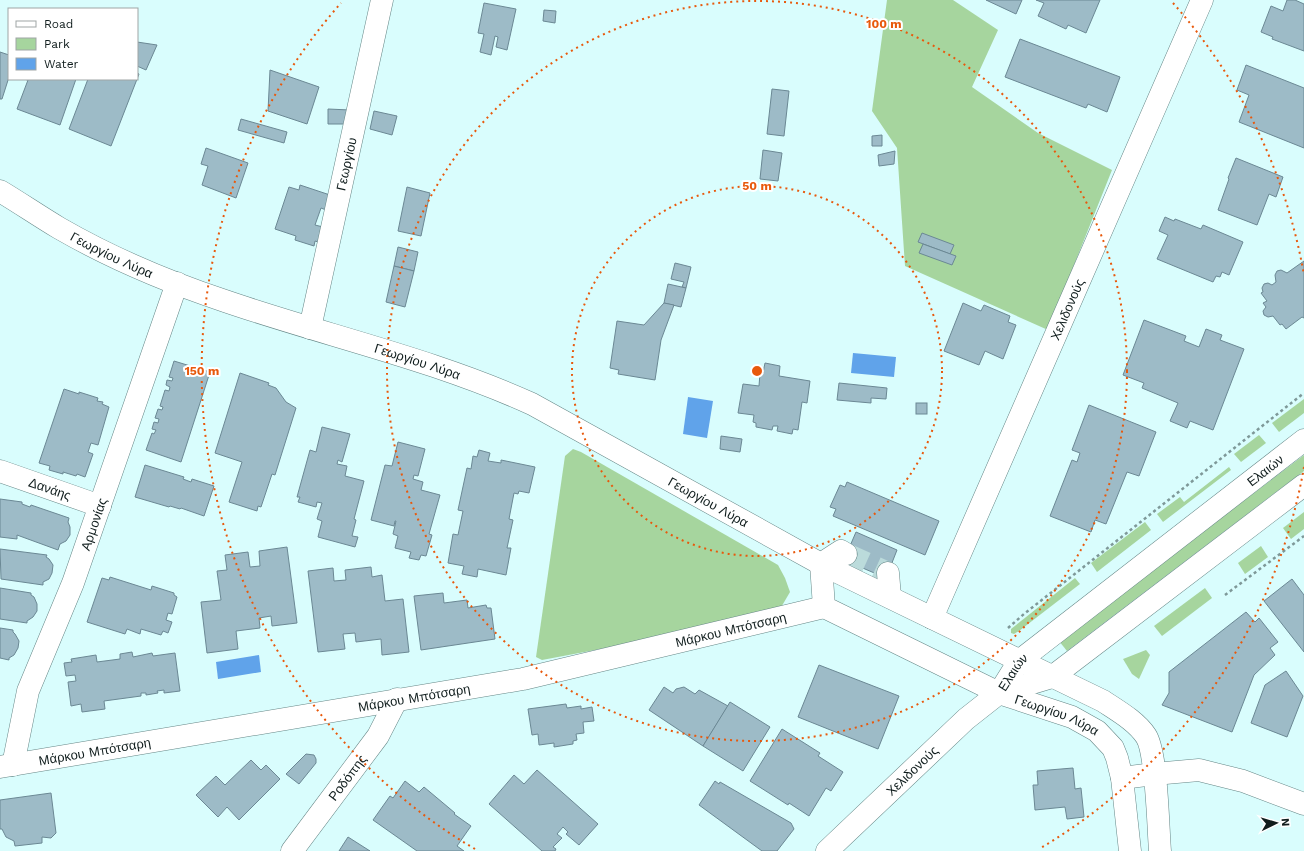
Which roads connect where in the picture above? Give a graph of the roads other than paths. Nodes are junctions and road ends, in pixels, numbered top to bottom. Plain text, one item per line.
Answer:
1 (382, 0) edge
2 (1202, 0) edge
3 (0, 191) edge
4 (177, 283) junction
5 (310, 328) junction
6 (1304, 440) edge
7 (0, 471) edge
8 (1304, 485) edge
9 (100, 506) junction
10 (846, 554) tunnel mouth
11 (820, 564) junction
12 (888, 573) dead end
13 (890, 598) junction
14 (824, 607) junction
15 (932, 618) junction
16 (1019, 661) junction
17 (1052, 677) junction
18 (999, 693) junction
19 (397, 699) junction
20 (7, 766) edge
21 (1154, 774) junction
22 (1122, 778) junction
23 (1304, 804) edge
24 (292, 851) edge
25 (827, 851) edge
26 (1130, 851) edge
27 (1160, 851) edge

1 - 5 street, Γεωργίου
2 - 15 street, Χελιδονούς
3 - 4 street, Γεωργίου Λύρα
4 - 5 street, Γεωργίου Λύρα
4 - 9 street, Αρμονίας
5 - 11 street, Γεωργίου Λύρα
6 - 16 street, Ελαιών
7 - 9 street, Δανάης
8 - 17 street, Ελαιών
9 - 20 street, Αρμονίας
10 - 11 street
11 - 13 street, Γεωργίου Λύρα
11 - 14 street
12 - 13 street
13 - 15 street, Γεωργίου Λύρα
14 - 18 street, Γεωργίου Λύρα
14 - 19 street, Μάρκου Μπότσαρη
15 - 16 street, Γεωργίου Λύρα
16 - 17 street, Γεωργίου Λύρα
16 - 18 street, Ελαιών
17 - 18 street, Ελαιών
17 - 21 street, Γεωργίου Λύρα
18 - 22 street, Γεωργίου Λύρα
18 - 25 street, Χελιδονούς
19 - 20 street, Μάρκου Μπότσαρη
19 - 24 street, Ροδόπης
21 - 22 street
21 - 23 street
21 - 27 street, Γεωργίου Λύρα
22 - 26 street, Γεωργίου Λύρα

